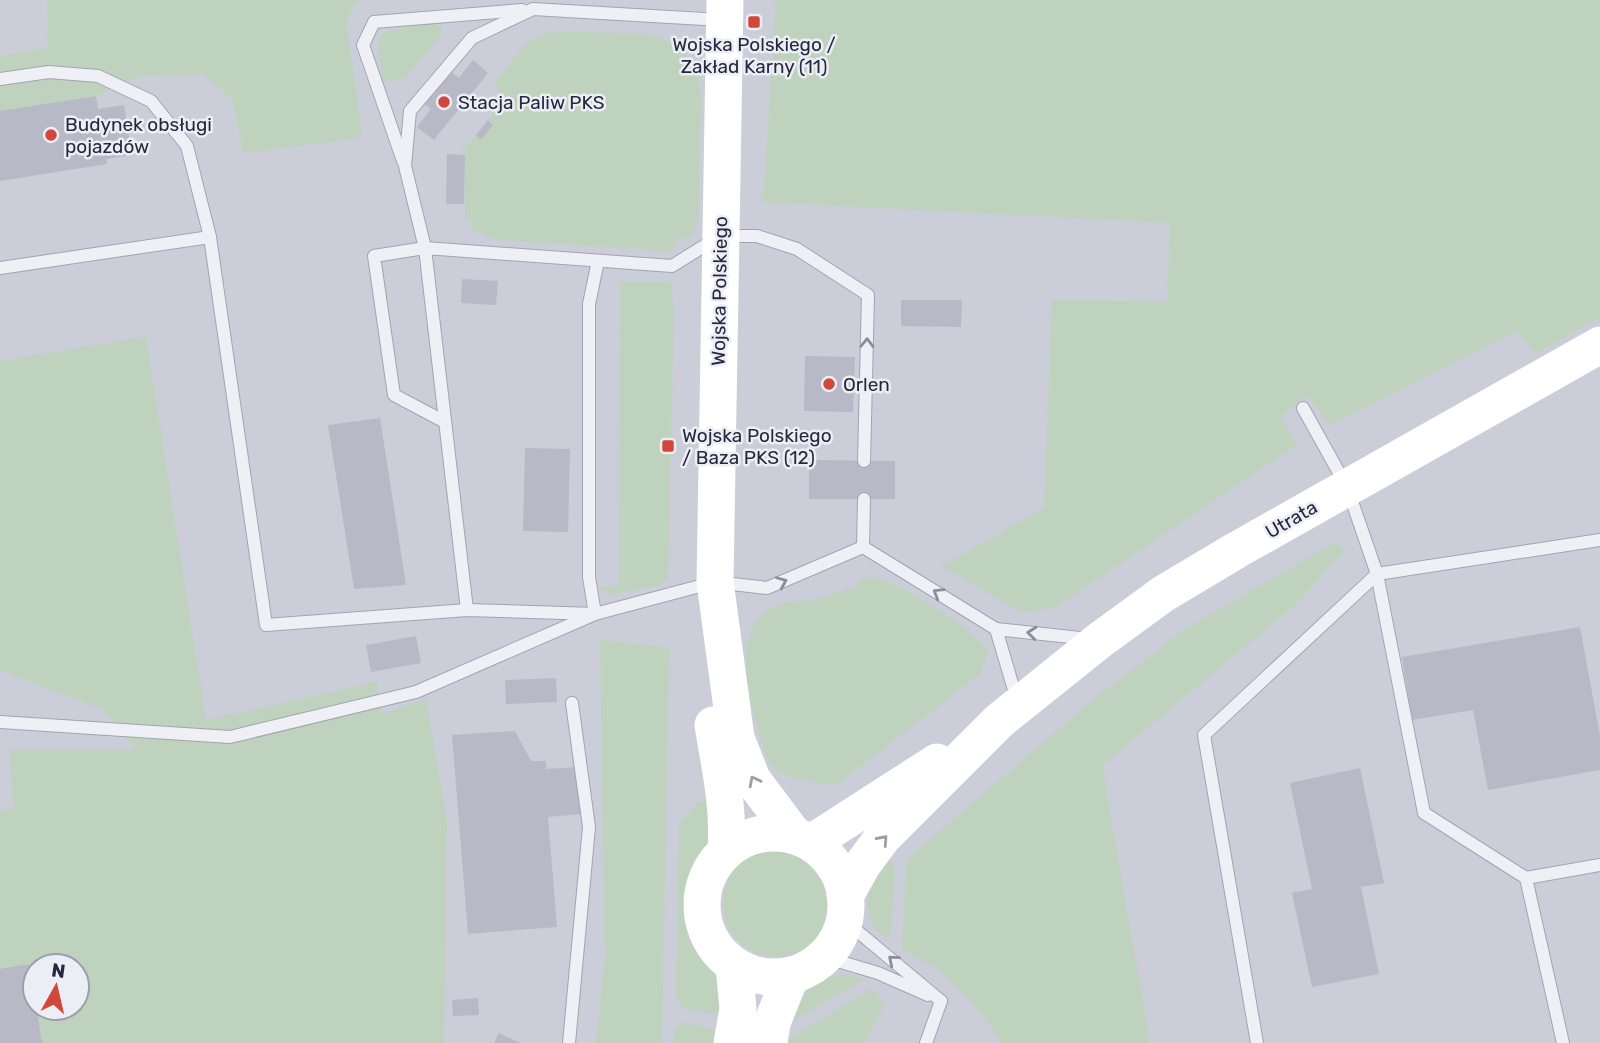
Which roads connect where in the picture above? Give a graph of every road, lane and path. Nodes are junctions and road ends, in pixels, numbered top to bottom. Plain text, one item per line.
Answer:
1 (533, 9) junction
2 (725, 10) edge
3 (0, 79) edge
4 (405, 166) junction
5 (720, 236) junction
6 (210, 237) junction
7 (425, 248) junction
8 (598, 261) junction
9 (0, 268) edge
10 (1600, 345) edge
11 (1303, 408) dead end
12 (445, 422) junction
13 (864, 461) dead end
14 (1347, 487) junction
15 (864, 499) dead end
16 (1600, 540) edge
17 (863, 547) junction
18 (1377, 574) junction
19 (715, 582) junction
20 (467, 610) junction
21 (595, 614) junction
22 (996, 629) junction
23 (1100, 640) junction
24 (572, 703) dead end
25 (1009, 713) junction
26 (0, 722) edge
27 (802, 839) junction
28 (726, 850) junction
29 (1600, 866) edge
30 (1526, 878) junction
31 (845, 908) junction
32 (824, 957) junction
33 (734, 966) junction
34 (791, 975) junction
35 (941, 1001) junction
36 (569, 1043) edge
37 (732, 1043) edge
38 (769, 1043) edge
39 (926, 1043) edge
40 (1257, 1043) edge
41 (1563, 1043) edge

1 - 2 lane
1 - 4 lane
1 - 4 lane
2 - 5 main road, Wojska Polskiego
3 - 6 lane
4 - 7 lane
5 - 8 lane
13 -> 5 lane
5 - 19 main road, Wojska Polskiego
6 - 9 lane
6 - 20 lane
7 - 8 lane
7 - 12 lane
7 - 12 lane
8 - 21 lane
10 - 14 main road, Utrata
11 - 14 lane
12 - 20 lane
14 - 18 lane
14 - 23 main road, Utrata
15 - 17 lane
16 - 18 lane
19 -> 17 lane
22 -> 17 lane
18 - 30 lane
18 - 40 lane
19 - 21 lane
27 -> 19 main road, Wojska Polskiego
19 - 28 main road, Wojska Polskiego
20 - 21 lane
21 - 26 lane
23 -> 22 lane
22 - 25 lane
23 - 25 main road, Utrata
24 - 36 lane
25 - 27 main road, Utrata
31 -> 25 main road, Utrata
27 - 28 main road
27 - 31 main road
28 - 33 main road
29 - 30 lane
30 - 41 lane
31 - 32 main road
35 -> 31 lane
32 - 34 main road
32 - 35 lane
33 - 34 main road
33 - 37 main road
34 - 38 main road
35 - 39 lane

